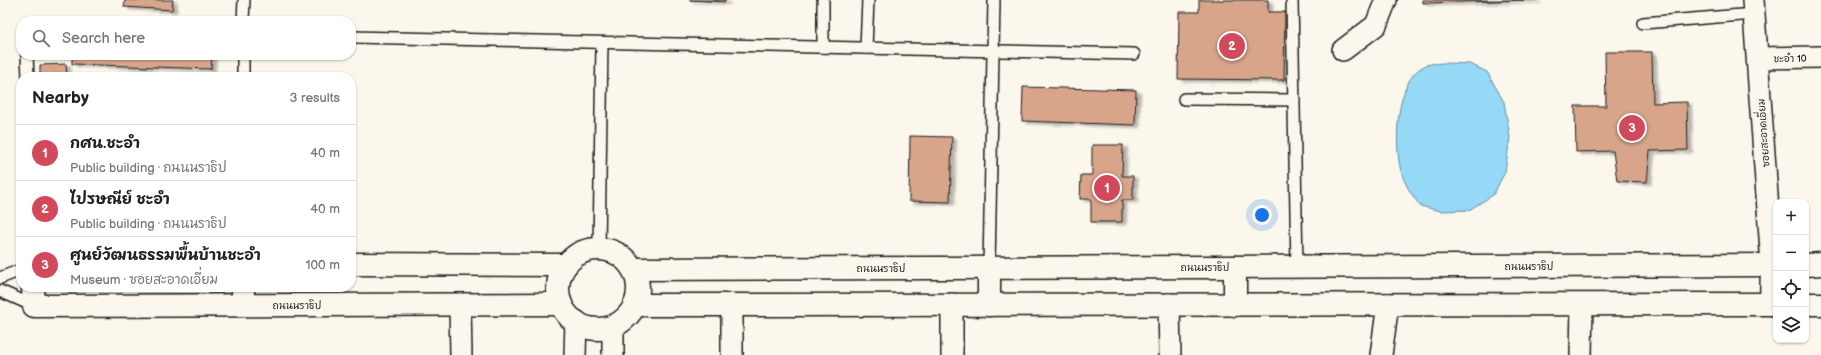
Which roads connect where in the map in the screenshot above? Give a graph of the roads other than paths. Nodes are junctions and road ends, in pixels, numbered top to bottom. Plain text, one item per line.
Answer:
1 (244, 0) edge
2 (823, 0) edge
3 (868, 0) edge
4 (994, 0) edge
5 (1292, 0) edge
6 (1386, 0) edge
7 (1754, 7) edge
8 (243, 16) edge
9 (1643, 24) dead end
10 (356, 37) edge
11 (602, 43) junction
12 (823, 47) junction
13 (866, 48) junction
14 (1343, 50) dead end
15 (992, 51) junction
16 (1134, 54) dead end
17 (1821, 57) edge
18 (1759, 58) junction
19 (27, 60) edge
20 (243, 60) edge
21 (28, 72) edge
22 (243, 72) edge
23 (1184, 99) dead end
24 (1294, 100) junction
25 (599, 249) junction
26 (1773, 251) edge
27 (356, 264) edge
28 (1821, 264) edge
29 (566, 265) junction
30 (1773, 265) edge
31 (1809, 265) edge
32 (1235, 267) junction
33 (1297, 267) junction
34 (989, 268) junction
35 (633, 269) junction
36 (16, 272) edge
37 (0, 278) edge
38 (0, 291) edge
39 (34, 296) edge
40 (243, 296) edge
41 (561, 304) junction
42 (952, 304) junction
43 (1169, 304) junction
44 (1388, 304) junction
45 (1773, 304) edge
46 (1809, 304) edge
47 (1821, 304) edge
48 (460, 305) junction
49 (635, 305) junction
50 (732, 305) junction
51 (989, 305) junction
52 (1235, 305) junction
53 (1582, 305) junction
54 (576, 322) junction
55 (613, 326) junction
56 (461, 355) edge
57 (576, 355) edge
58 (613, 355) edge
59 (732, 355) edge
60 (952, 355) edge
61 (1170, 355) edge
62 (1381, 355) edge
63 (1581, 355) edge

1 - 8 lane
2 - 12 lane
3 - 13 lane
4 - 15 lane
5 - 24 lane
6 - 14 street
7 - 9 lane
7 - 18 street, ซอยสะอาดเอี่ยม
10 - 11 lane
11 - 12 lane
11 - 25 lane
12 - 13 lane
13 - 15 lane
15 - 16 lane
15 - 34 lane
17 - 18 street, ชะอำ 10
18 - 26 street, ซอยสะอาดเอี่ยม
19 - 21 lane
20 - 22 lane
23 - 24 lane
24 - 33 lane
25 - 29 street
25 - 35 street
27 - 29 street
28 - 31 street
29 - 41 street
30 - 33 street, ถนนนราธิป
32 - 33 street, ถนนนราธิป
32 - 34 street, ถนนนราธิป
32 - 52 street
34 - 35 street, ถนนนราธิป
34 - 51 street
35 - 49 street
36 - 37 lane
38 - 39 lane
39 - 40 street, ถนนนราธิป
40 - 48 street, ถนนนราธิป
41 - 48 street, ถนนนราธิป
41 - 54 street
42 - 50 street
42 - 51 street
42 - 60 street
43 - 51 street
43 - 52 street
43 - 61 street
44 - 52 street
44 - 53 street
44 - 62 street
45 - 53 street
46 - 47 street
48 - 56 street
49 - 50 street
49 - 55 street
50 - 59 street
53 - 63 street
54 - 55 street
54 - 57 street
55 - 58 street

